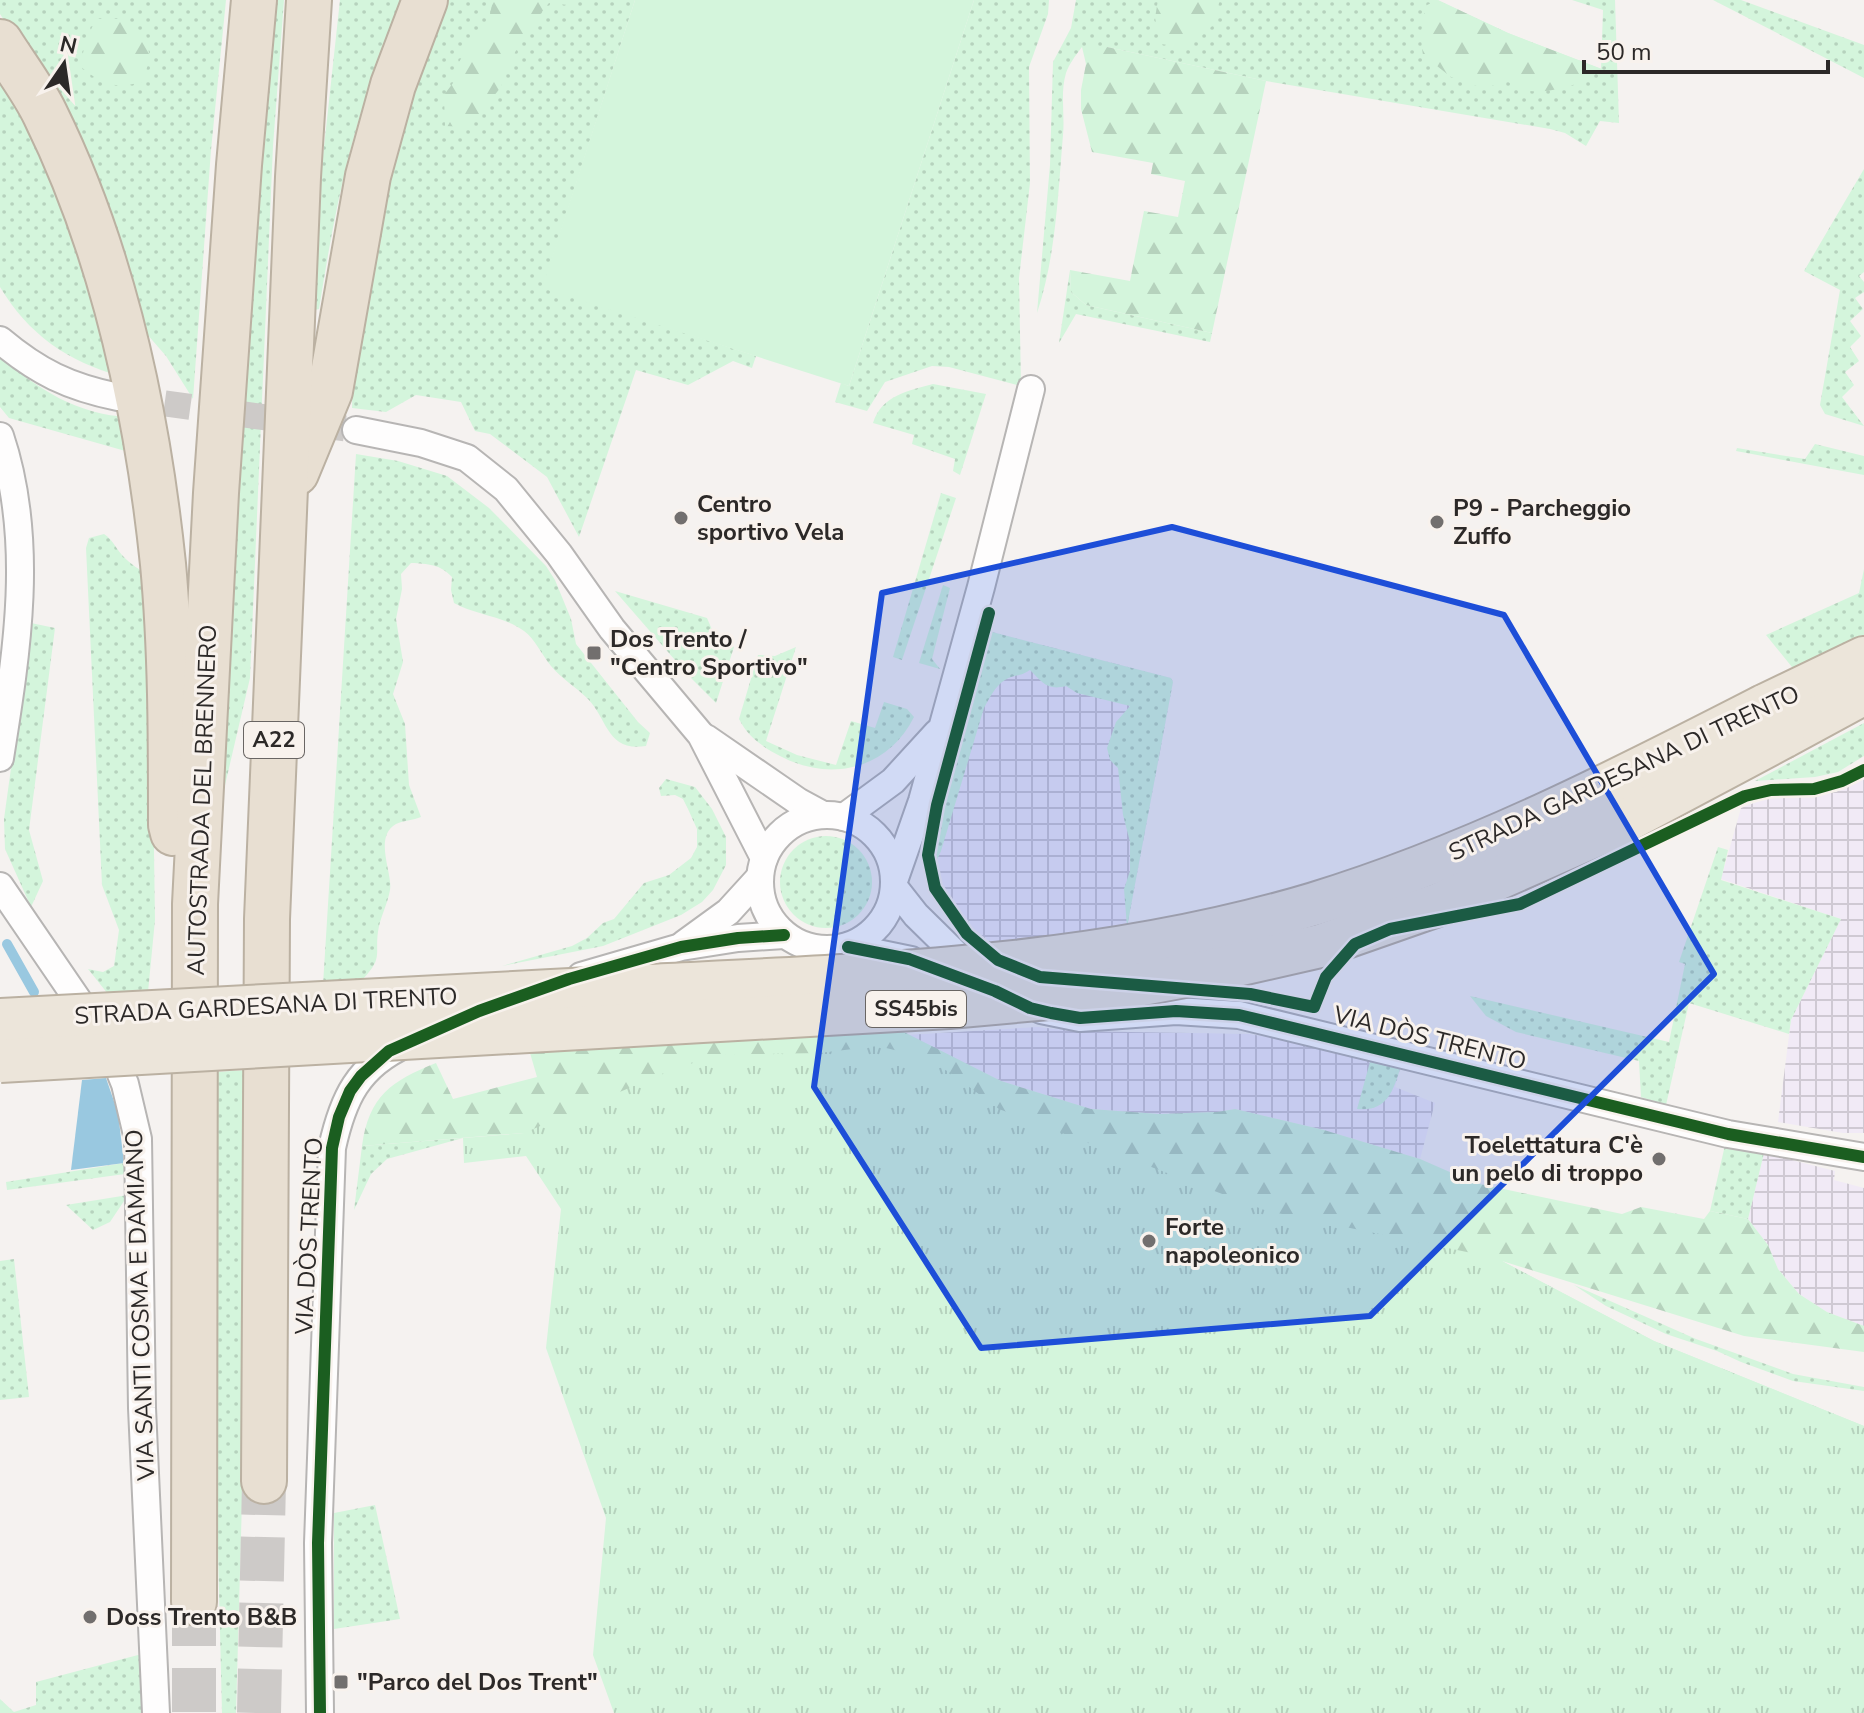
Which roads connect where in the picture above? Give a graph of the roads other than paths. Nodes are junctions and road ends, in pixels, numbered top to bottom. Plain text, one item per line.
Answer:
1 (254, 0) edge
2 (309, 0) edge
3 (425, 0) edge
4 (0, 42) edge
5 (0, 340) edge
6 (1031, 389) dead end
7 (118, 397) tunnel mouth
8 (356, 430) tunnel mouth
9 (0, 436) edge
10 (284, 501) junction
11 (1864, 658) edge
12 (1864, 693) edge
13 (1773, 722) junction
14 (942, 727) junction
15 (701, 735) junction
16 (0, 758) edge
17 (834, 816) junction
18 (762, 868) junction
19 (894, 882) junction
20 (0, 886) edge
21 (195, 904) junction
22 (784, 935) junction
23 (681, 947) junction
24 (848, 947) junction
25 (995, 991) junction
26 (0, 1020) edge
27 (0, 1061) edge
28 (1864, 1157) edge
29 (264, 1481) tunnel mouth
30 (194, 1602) tunnel mouth
31 (156, 1713) edge
32 (320, 1713) edge

1 - 21 highway, AUTOSTRADA DEL BRENNERO
2 - 10 highway, A22
3 - 10 highway
4 - 21 highway
5 - 7 street
6 - 14 street
8 - 15 street
9 - 16 street
10 - 29 highway, A22
11 - 13 highway, STRADA GARDESANA DI TRENTO / SS45bis
12 - 13 highway, STRADA GARDESANA DI TRENTO / SS45bis
13 - 26 highway, STRADA GARDESANA DI TRENTO / SS45bis, bridge
13 - 27 highway, STRADA GARDESANA DI TRENTO / SS45bis, bridge
14 - 17 street
14 - 19 street
15 - 17 street
15 - 18 street
17 - 18 street
17 - 19 street
18 - 22 street
18 - 23 street, VIA DÒS TRENTO
19 - 24 street
19 - 25 street, VIA DÒS TRENTO
20 - 31 street, VIA SANTI COSMA E DAMIANO
21 - 30 highway, AUTOSTRADA DEL BRENNERO
22 - 23 street, VIA DÒS TRENTO
22 - 24 street
23 - 32 street, VIA DÒS TRENTO
24 - 25 street, VIA DÒS TRENTO
25 - 28 street, VIA DÒS TRENTO

